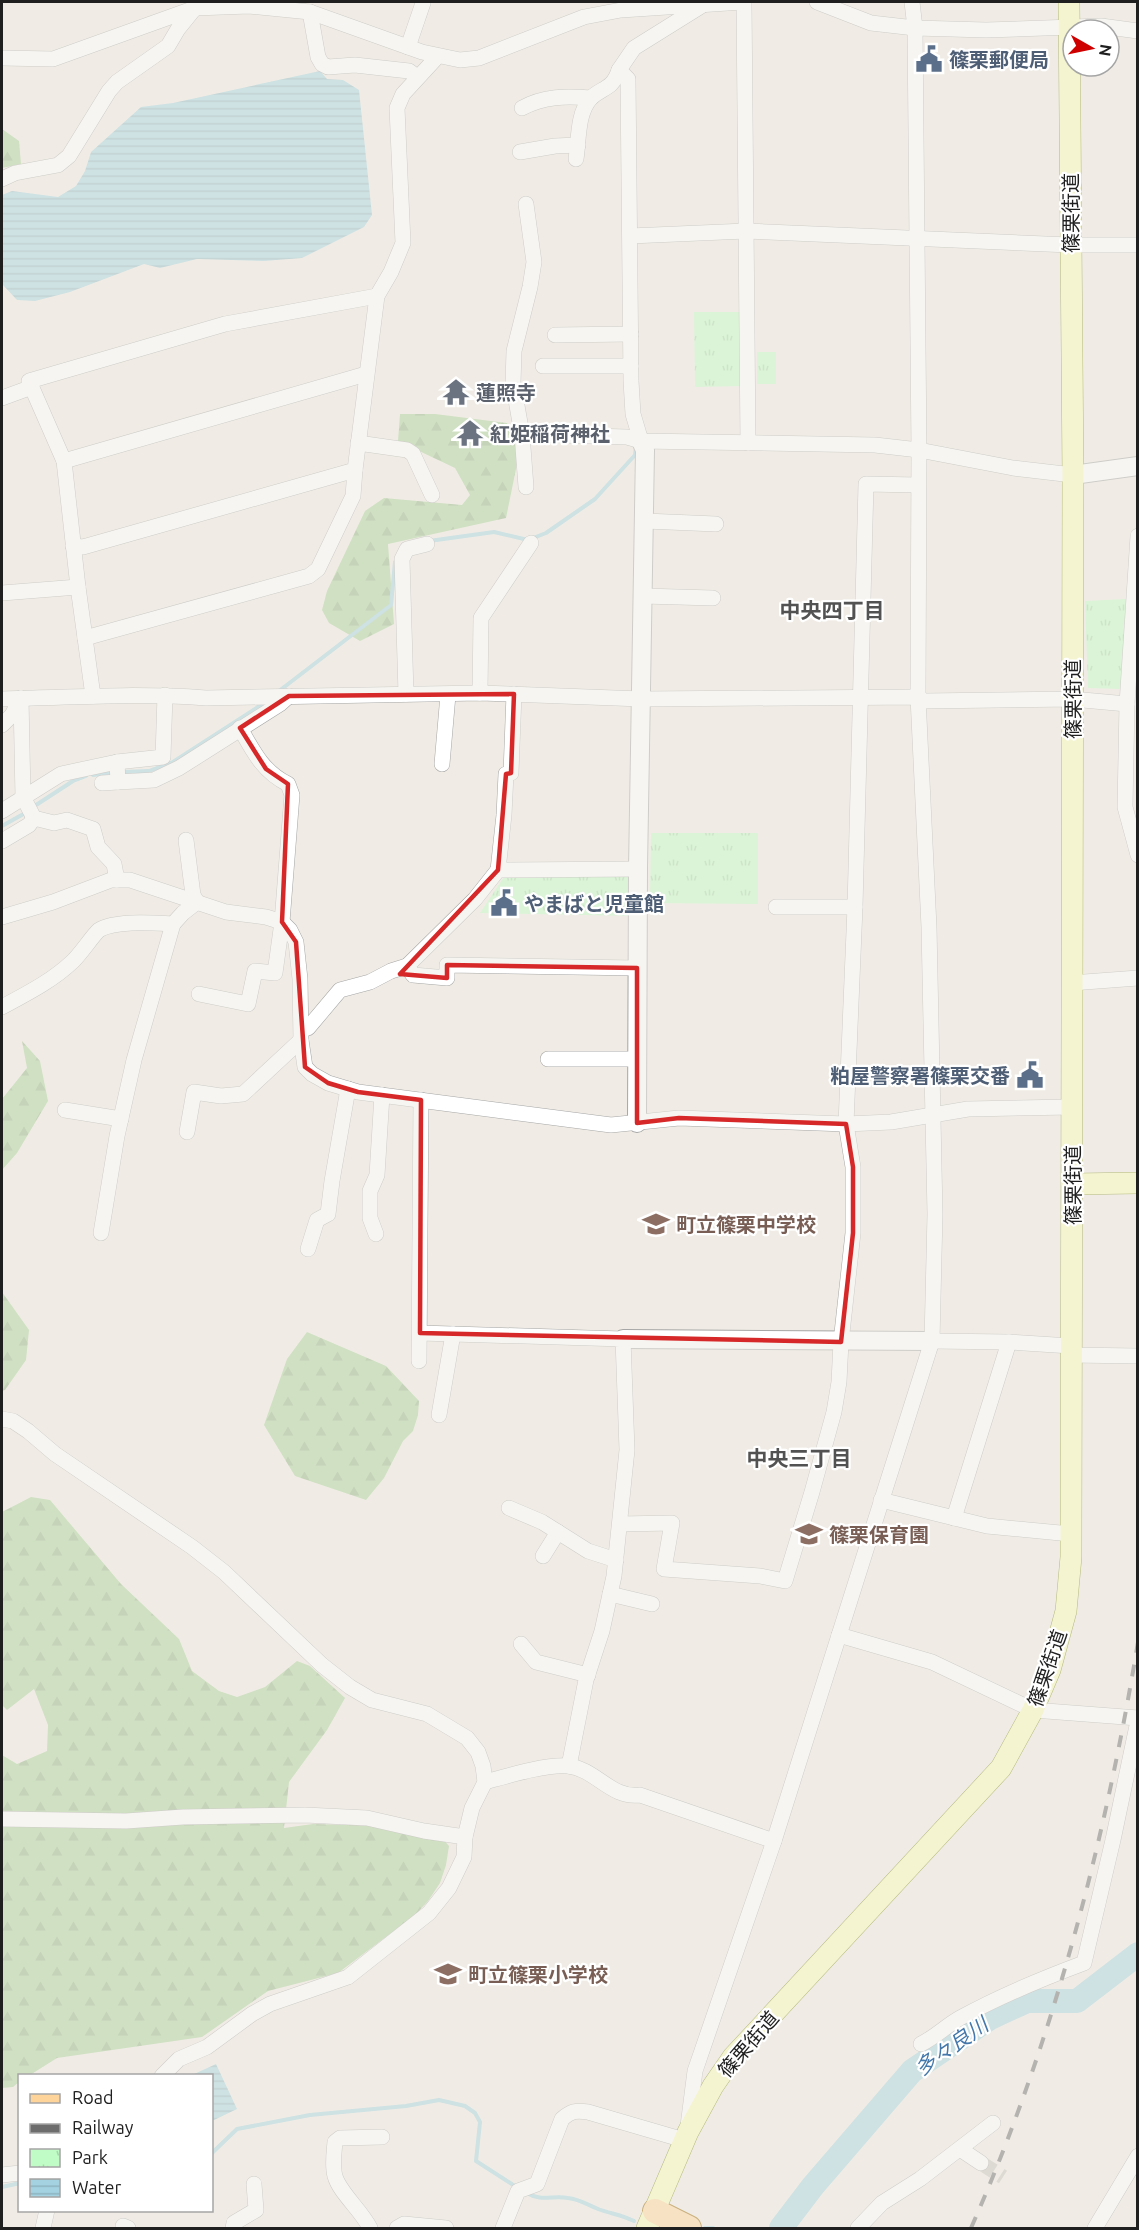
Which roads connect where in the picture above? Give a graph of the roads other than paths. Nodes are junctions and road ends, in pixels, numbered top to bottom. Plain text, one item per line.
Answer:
1 (704, 2) edge
2 (744, 2) edge
3 (817, 2) edge
4 (912, 2) edge
5 (1069, 2) edge
6 (423, 3) edge
7 (253, 4) edge
8 (195, 8) junction
9 (310, 12) junction
10 (1069, 18) edge
11 (1061, 27) edge
12 (915, 28) junction
13 (1121, 29) edge
14 (1137, 31) edge
15 (408, 47) junction
16 (438, 56) junction
17 (2, 58) edge
18 (619, 70) junction
19 (417, 77) junction
20 (1069, 78) edge
21 (591, 98) junction
22 (522, 108) dead end
23 (520, 152) dead end
24 (2, 179) edge
25 (526, 204) dead end
26 (746, 231) junction
27 (630, 236) junction
28 (917, 239) junction
29 (1070, 245) junction
30 (1137, 245) edge
31 (377, 296) junction
32 (631, 334) junction
33 (555, 335) dead end
34 (543, 366) dead end
35 (631, 366) junction
36 (366, 374) junction
37 (32, 387) junction
38 (2, 398) edge
39 (522, 434) junction
40 (641, 441) junction
41 (358, 443) junction
42 (748, 443) junction
43 (919, 450) junction
44 (64, 461) junction
45 (1137, 466) edge
46 (355, 470) junction
47 (1073, 475) junction
48 (918, 485) junction
49 (526, 487) dead end
50 (432, 495) dead end
51 (645, 521) junction
52 (716, 524) dead end
53 (1137, 536) edge
54 (531, 543) dead end
55 (427, 544) dead end
56 (73, 546) junction
57 (78, 587) junction
58 (2, 593) edge
59 (643, 596) junction
60 (713, 598) dead end
61 (85, 638) junction
62 (480, 693) junction
63 (406, 694) junction
64 (514, 694) junction
65 (165, 695) junction
66 (448, 695) junction
67 (93, 696) junction
68 (289, 696) junction
69 (861, 697) junction
70 (918, 697) junction
71 (21, 698) junction
72 (2, 699) edge
73 (642, 699) junction
74 (1072, 699) junction
75 (1127, 704) junction
76 (2, 725) edge
77 (240, 728) junction
78 (117, 762) junction
79 (442, 764) dead end
80 (118, 782) junction
81 (102, 783) dead end
82 (23, 797) junction
83 (2, 811) edge
84 (34, 818) junction
85 (186, 840) dead end
86 (2, 841) edge
87 (1137, 855) edge
88 (638, 869) junction
89 (498, 870) junction
90 (117, 880) junction
91 (197, 902) junction
92 (776, 907) dead end
93 (855, 907) junction
94 (2, 917) edge
95 (282, 922) junction
96 (172, 924) junction
97 (407, 966) junction
98 (637, 968) junction
99 (1137, 978) edge
100 (1071, 983) junction
101 (199, 994) dead end
102 (2, 1007) edge
103 (304, 1034) junction
104 (548, 1059) dead end
105 (637, 1059) junction
106 (348, 1089) junction
107 (382, 1095) junction
108 (421, 1100) junction
109 (1071, 1107) junction
110 (65, 1110) dead end
111 (933, 1115) junction
112 (121, 1119) junction
113 (637, 1123) junction
114 (846, 1124) junction
115 (187, 1132) dead end
116 (1137, 1183) edge
117 (1072, 1184) junction
118 (101, 1233) dead end
119 (376, 1234) dead end
120 (308, 1249) dead end
121 (420, 1334) junction
122 (453, 1334) junction
123 (623, 1339) junction
124 (932, 1341) junction
125 (841, 1342) junction
126 (1009, 1342) junction
127 (1071, 1350) junction
128 (1137, 1356) edge
129 (419, 1361) dead end
130 (439, 1415) dead end
131 (2, 1419) edge
132 (881, 1500) junction
133 (509, 1508) dead end
134 (954, 1518) junction
135 (620, 1524) junction
136 (558, 1532) junction
137 (1071, 1534) junction
138 (543, 1556) dead end
139 (616, 1560) junction
140 (610, 1594) junction
141 (652, 1604) dead end
142 (839, 1635) junction
143 (521, 1644) dead end
144 (588, 1675) junction
145 (1033, 1710) junction
146 (1137, 1720) edge
147 (569, 1766) junction
148 (485, 1782) junction
149 (2, 1819) edge
150 (465, 1837) junction
151 (774, 1841) junction
152 (921, 2044) dead end
153 (164, 2074) edge
154 (993, 2123) dead end
155 (686, 2136) junction
156 (382, 2137) dead end
157 (960, 2149) junction
158 (1137, 2156) edge
159 (981, 2163) tunnel mouth
160 (18, 2173) edge
161 (2, 2175) edge
162 (254, 2184) dead end
163 (47, 2212) edge
164 (651, 2220) edge
165 (43, 2229) edge
166 (232, 2229) edge
167 (370, 2229) edge
168 (397, 2229) edge
169 (446, 2229) edge
170 (503, 2229) edge
171 (689, 2229) edge
172 (858, 2229) edge
173 (1095, 2229) edge

1 - 2 street
1 - 16 street
1 - 18 street
2 - 26 street
3 - 12 street
4 - 12 street
5 - 10 main road, 篠栗街道
6 - 15 street
7 - 8 street
7 - 9 street
8 - 17 street
8 - 24 street
9 - 15 street
9 - 19 street
11 - 12 street
12 - 28 street
13 - 14 street
15 - 16 street
16 - 19 street
18 - 21 street
18 - 27 street
19 - 31 street
20 - 29 main road, 篠栗街道
21 - 22 street
21 - 23 street
25 - 39 street
26 - 27 street
26 - 28 street
26 - 42 street
27 - 32 street
28 - 29 street
28 - 43 street
29 - 30 street
29 - 47 main road, 篠栗街道
31 - 36 street
31 - 37 street
32 - 33 street
32 - 35 street
34 - 35 street
35 - 40 street
36 - 41 street
36 - 44 street
37 - 38 street
37 - 44 street
39 - 40 street
39 - 49 street
40 - 42 street
40 - 51 street
41 - 46 street
41 - 50 street
42 - 43 street
43 - 47 street
43 - 48 street
44 - 56 street
45 - 47 street
46 - 56 street
46 - 61 street
47 - 74 main road, 篠栗街道
48 - 69 street
48 - 70 street
51 - 52 street
51 - 59 street
53 - 75 street
54 - 62 street
55 - 63 street
56 - 57 street
57 - 58 street
57 - 61 street
59 - 60 street
59 - 73 street
61 - 67 street
62 - 64 street
62 - 66 street
63 - 66 street
63 - 68 street
64 - 73 street
64 - 89 street
65 - 67 street
65 - 68 street
65 - 78 street
66 - 79 street
67 - 71 street
68 - 77 street
69 - 70 street
69 - 73 street
69 - 93 street
70 - 74 street
70 - 111 street
71 - 72 street
71 - 76 street
71 - 82 street
73 - 88 street
74 - 75 street
74 - 100 main road, 篠栗街道
75 - 87 street
77 - 80 street
77 - 95 street
78 - 80 street
78 - 82 street
80 - 81 street
82 - 83 street
82 - 84 street
84 - 86 street
84 - 90 street
85 - 91 street
88 - 89 street
88 - 98 street
89 - 97 street
90 - 91 street
90 - 94 street
91 - 95 street
91 - 96 street
92 - 93 street
93 - 114 street
95 - 101 street
95 - 103 street
96 - 102 street
96 - 112 street
97 - 98 street
97 - 103 street
98 - 105 street
99 - 100 street
100 - 109 main road, 篠栗街道
103 - 106 street
103 - 115 street
104 - 105 street
105 - 113 street
106 - 107 street
106 - 120 street
107 - 108 street
107 - 119 street
108 - 113 street
108 - 121 street
109 - 111 street
109 - 117 main road, 篠栗街道
110 - 112 street
111 - 114 street
111 - 124 street
112 - 118 street
113 - 114 street
114 - 125 street
116 - 117 main road
117 - 127 main road, 篠栗街道
121 - 122 street
121 - 129 street
122 - 123 street
122 - 130 street
123 - 125 street
123 - 135 street
124 - 125 street
124 - 126 street
124 - 132 street
125 - 135 street
126 - 127 street
126 - 134 street
127 - 128 street
127 - 137 main road, 篠栗街道
131 - 148 street
132 - 134 street
132 - 142 street
133 - 136 street
134 - 137 street
135 - 139 street
136 - 138 street
136 - 139 street
137 - 145 main road, 篠栗街道
139 - 140 street
140 - 141 street
140 - 144 street
142 - 145 street
142 - 151 street
143 - 144 street
144 - 147 street
145 - 146 street
145 - 155 main road, 篠栗街道
146 - 152 street
147 - 148 street
147 - 151 street
148 - 150 street
149 - 150 street
150 - 153 street
151 - 155 street
154 - 157 street
155 - 164 main road, 篠栗街道
155 - 170 street
156 - 167 street
157 - 159 street
157 - 172 street
158 - 173 street
160 - 161 street
162 - 166 street
163 - 165 street
164 - 171 main road
168 - 169 street

